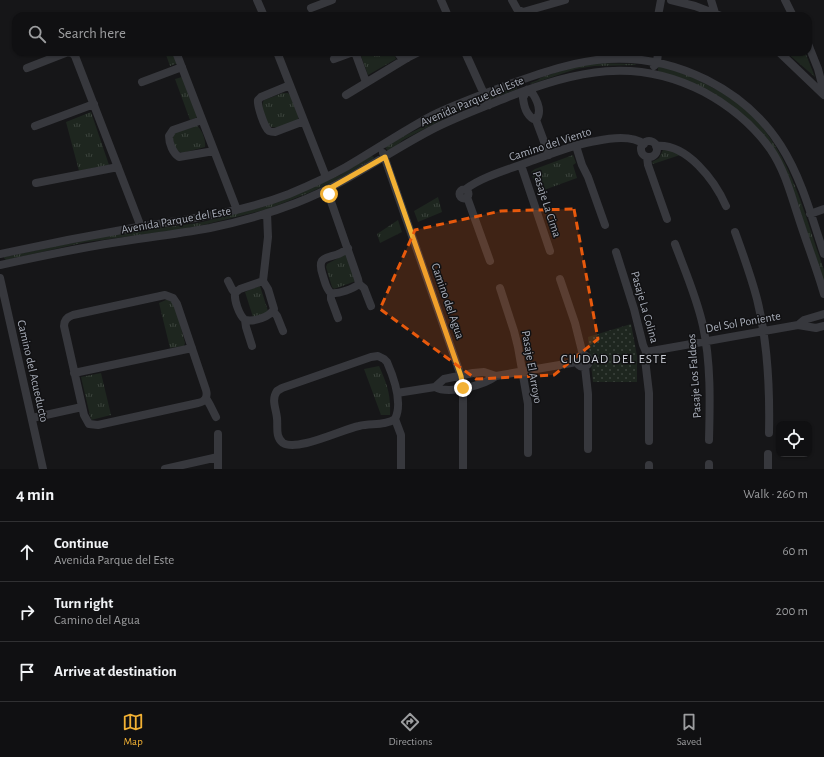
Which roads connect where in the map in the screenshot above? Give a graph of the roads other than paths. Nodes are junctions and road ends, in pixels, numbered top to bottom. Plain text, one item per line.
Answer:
1 (257, 0) edge
2 (332, 0) edge
3 (441, 0) edge
4 (512, 0) edge
5 (566, 0) edge
6 (661, 0) edge
7 (671, 0) edge
8 (711, 0) edge
9 (785, 0) edge
10 (698, 3) edge
11 (311, 8) dead end
12 (262, 12) edge
13 (446, 12) edge
14 (659, 12) edge
15 (713, 12) edge
16 (717, 12) edge
17 (791, 12) edge
18 (812, 54) edge
19 (57, 56) edge
20 (74, 56) edge
21 (178, 56) edge
22 (279, 56) edge
23 (343, 56) edge
24 (356, 56) edge
25 (400, 56) edge
26 (411, 56) edge
27 (467, 56) edge
28 (646, 56) edge
29 (658, 56) edge
30 (783, 56) edge
31 (407, 58) junction
32 (334, 59) dead end
33 (657, 62) junction
34 (182, 67) junction
35 (27, 68) dead end
36 (648, 73) junction
37 (524, 79) junction
38 (142, 82) dead end
39 (366, 82) junction
40 (290, 85) junction
41 (527, 90) junction
42 (484, 94) junction
43 (824, 94) edge
44 (346, 95) dead end
45 (94, 104) junction
46 (489, 105) junction
47 (202, 120) junction
48 (536, 120) junction
49 (304, 121) junction
50 (35, 126) dead end
51 (644, 144) junction
52 (381, 145) junction
53 (576, 146) junction
54 (656, 146) junction
55 (214, 151) junction
56 (549, 155) junction
57 (385, 157) junction
58 (647, 157) junction
59 (521, 165) junction
60 (118, 167) junction
61 (326, 177) junction
62 (36, 182) dead end
63 (327, 190) junction
64 (726, 206) dead end
65 (824, 209) edge
66 (237, 210) junction
67 (267, 213) junction
68 (810, 214) junction
69 (667, 219) dead end
70 (605, 225) dead end
71 (140, 227) junction
72 (735, 232) dead end
73 (675, 244) dead end
74 (348, 248) junction
75 (550, 251) dead end
76 (616, 252) dead end
77 (0, 254) edge
78 (824, 254) edge
79 (490, 261) dead end
80 (0, 266) edge
81 (0, 278) edge
82 (560, 279) dead end
83 (228, 281) dead end
84 (263, 281) junction
85 (359, 284) junction
86 (500, 288) dead end
87 (235, 293) junction
88 (331, 293) junction
89 (824, 294) edge
90 (371, 306) dead end
91 (273, 311) junction
92 (824, 314) edge
93 (338, 318) dead end
94 (245, 320) junction
95 (798, 325) junction
96 (824, 326) edge
97 (283, 331) dead end
98 (763, 331) junction
99 (706, 341) junction
100 (252, 346) dead end
101 (192, 348) junction
102 (646, 352) junction
103 (583, 355) junction
104 (577, 362) junction
105 (585, 367) junction
106 (522, 372) junction
107 (74, 373) junction
108 (461, 376) junction
109 (496, 376) junction
110 (435, 387) junction
111 (463, 388) junction
112 (397, 393) junction
113 (206, 398) junction
114 (82, 407) junction
115 (216, 417) dead end
116 (32, 418) junction
117 (395, 419) junction
118 (769, 432) dead end
119 (218, 434) dead end
120 (709, 440) dead end
121 (649, 441) dead end
122 (588, 449) dead end
123 (528, 452) dead end
124 (768, 454) dead end
125 (218, 457) junction
126 (43, 469) edge
127 (165, 469) edge
128 (218, 469) edge
129 (401, 469) edge
130 (463, 469) edge
131 (768, 469) edge

1 - 12 street
2 - 11 street
3 - 13 street
4 - 5 street
6 - 14 street
7 - 10 street
8 - 16 street
9 - 17 street
10 - 15 street
18 - 43 street
19 - 35 street
20 - 45 street
21 - 34 street
22 - 40 street
23 - 32 street
24 - 39 street
25 - 31 street
26 - 31 street
27 - 42 street
28 - 33 street, Avenida Parque del Este
28 - 36 street
28 - 37 street, Avenida Parque del Este
29 - 33 street
30 - 43 street
31 - 39 street
33 - 36 street
33 - 68 street, Avenida Parque del Este
34 - 38 street
34 - 47 street
36 - 41 street, Avenida Parque del Este
36 - 89 street, Avenida Parque del Este
37 - 41 street
37 - 42 street, Avenida Parque del Este
39 - 44 street
40 - 49 street
40 - 49 street
41 - 46 street, Avenida Parque del Este
41 - 48 street
41 - 48 street
42 - 46 street
42 - 52 street, Avenida Parque del Este
45 - 50 street
45 - 60 street
46 - 57 street, Avenida Parque del Este
47 - 55 street
47 - 55 street
48 - 56 street
49 - 61 street
51 - 53 street, Camino del Viento
51 - 54 street
51 - 58 street
52 - 57 street, Camino del Agua
52 - 61 street, Avenida Parque del Este
53 - 56 street, Camino del Viento
53 - 70 street
54 - 58 street
54 - 64 street
55 - 66 street
56 - 59 street, Camino del Viento
57 - 63 street, Avenida Parque del Este
57 - 108 street, Camino del Agua
58 - 69 street
59 - 75 street, Pasaje La Cima
59 - 79 street, Camino del Viento
60 - 62 street
60 - 71 street
61 - 66 street, Avenida Parque del Este
63 - 67 street, Avenida Parque del Este
63 - 74 street
65 - 68 street
66 - 71 street, Avenida Parque del Este
67 - 80 street, Avenida Parque del Este
67 - 84 street
68 - 78 street, Avenida Parque del Este
71 - 77 street, Avenida Parque del Este
72 - 98 street
73 - 99 street, Pasaje Los Faldeos
74 - 85 street
74 - 88 street
76 - 102 street, Pasaje La Colina
81 - 116 street, Camino del Acueducto
82 - 103 street
83 - 87 street
84 - 87 street
84 - 91 street
85 - 88 street
85 - 90 street
86 - 106 street, Pasaje El Arroyo
87 - 94 street
88 - 93 street
91 - 94 street
91 - 97 street
92 - 95 street, Del Sol Poniente
94 - 100 street
95 - 96 street, Del Sol Poniente
95 - 98 street, Del Sol Poniente
98 - 99 street, Del Sol Poniente
98 - 118 street
99 - 102 street, Del Sol Poniente
99 - 120 street, Pasaje Los Faldeos
101 - 107 street
101 - 107 street
101 - 113 street
102 - 121 street, Pasaje La Colina
103 - 104 street
103 - 105 street
104 - 105 street
104 - 106 street
105 - 122 street
106 - 109 street
106 - 123 street, Pasaje El Arroyo
107 - 114 street
108 - 109 street
108 - 110 street
108 - 111 street, Camino del Agua
109 - 111 street
110 - 111 street
110 - 112 street
111 - 130 street, Camino del Agua
112 - 117 street
112 - 117 street
113 - 114 street
113 - 115 street
114 - 116 street
116 - 126 street, Camino del Acueducto
117 - 129 street
119 - 125 street
124 - 131 street
125 - 127 street
125 - 128 street

